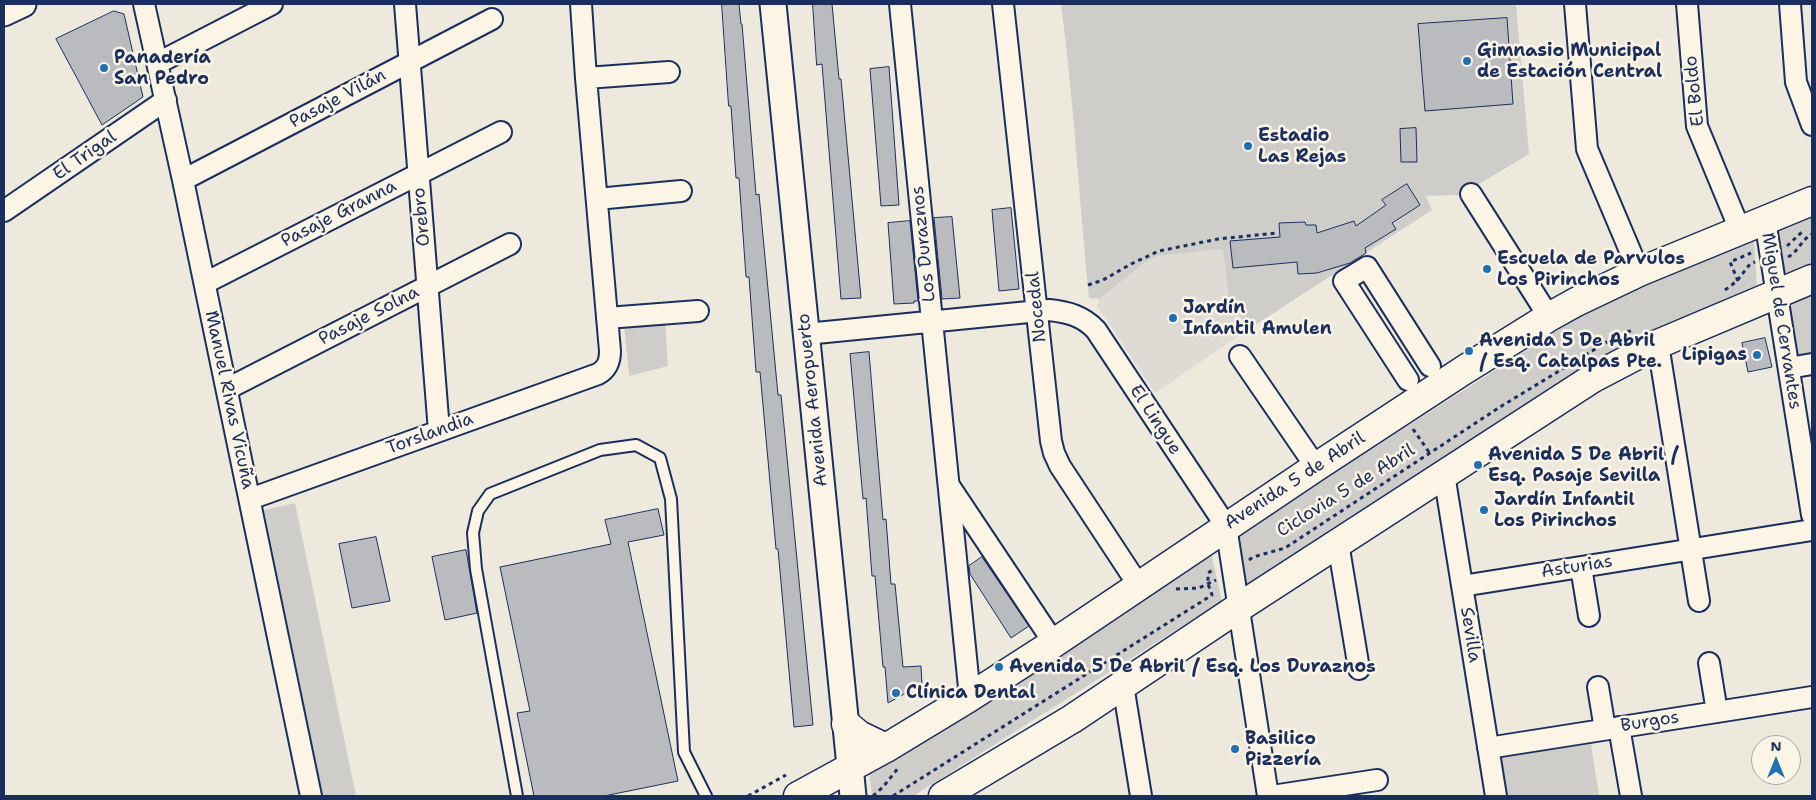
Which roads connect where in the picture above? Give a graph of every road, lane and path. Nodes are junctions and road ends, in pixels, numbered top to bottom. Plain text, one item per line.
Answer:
1 (23, 4) edge
2 (144, 4) edge
3 (272, 4) edge
4 (405, 4) edge
5 (581, 4) edge
6 (773, 4) edge
7 (900, 4) edge
8 (1003, 4) edge
9 (1575, 4) edge
10 (1687, 4) edge
11 (1790, 4) edge
12 (4, 13) edge
13 (492, 19) dead end
14 (410, 62) junction
15 (158, 63) junction
16 (669, 72) dead end
17 (586, 78) junction
18 (166, 100) junction
19 (1812, 125) edge
20 (501, 132) dead end
21 (419, 173) junction
22 (184, 180) junction
23 (681, 191) dead end
24 (1471, 194) dead end
25 (596, 199) junction
26 (4, 211) edge
27 (1810, 214) edge
28 (1750, 226) junction
29 (1277, 233) dead end
30 (1812, 234) edge
31 (510, 244) dead end
32 (1772, 260) junction
33 (1639, 272) junction
34 (1812, 279) edge
35 (1737, 280) junction
36 (205, 284) junction
37 (1088, 285) dead end
38 (428, 286) junction
39 (1723, 291) dead end
40 (1777, 293) junction
41 (1747, 306) junction
42 (1037, 310) junction
43 (698, 312) dead end
44 (1548, 317) junction
45 (607, 318) junction
46 (932, 321) junction
47 (806, 334) junction
48 (1649, 335) junction
49 (1240, 356) dead end
50 (1582, 357) dead end
51 (1812, 364) edge
52 (1430, 366) junction
53 (1566, 367) dead end
54 (1789, 368) junction
55 (1464, 370) junction
56 (1408, 380) junction
57 (227, 389) junction
58 (1401, 411) junction
59 (439, 431) junction
60 (1437, 463) junction
61 (1316, 467) junction
62 (1810, 480) edge
63 (949, 485) junction
64 (250, 499) junction
65 (1812, 515) edge
66 (1226, 526) junction
67 (1812, 530) edge
68 (1338, 543) junction
69 (1691, 549) junction
70 (1232, 564) junction
71 (1581, 567) junction
72 (1208, 584) junction
73 (1139, 586) junction
74 (1462, 586) junction
75 (1172, 589) dead end
76 (1699, 601) dead end
77 (1238, 608) junction
78 (1589, 616) dead end
79 (1054, 643) junction
80 (1709, 663) dead end
81 (1359, 668) dead end
82 (1123, 685) junction
83 (1598, 687) dead end
84 (1812, 696) edge
85 (970, 697) junction
86 (1717, 712) junction
87 (846, 724) junction
88 (1612, 728) junction
89 (1488, 748) junction
90 (894, 755) junction
91 (850, 768) junction
92 (1377, 780) dead end
93 (311, 796) edge
94 (517, 796) edge
95 (706, 796) edge
96 (798, 796) edge
97 (853, 796) edge
98 (872, 796) edge
99 (893, 796) edge
100 (943, 796) edge
101 (1141, 796) edge
102 (1268, 796) edge
103 (1272, 796) edge
104 (1496, 796) edge
105 (1631, 796) edge

1 - 12 street
2 - 15 street, Manuel Rivas Vicuña
3 - 15 street
4 - 14 street, Orebro
5 - 17 street
6 - 47 street, Avenida Aeropuerto
7 - 46 street, Los Duraznos
8 - 42 street, Nocedal
9 - 33 street
10 - 28 street, El Boldo
11 - 19 street
13 - 14 street, Pasaje Vilán
14 - 21 street, Orebro
14 - 22 street, Pasaje Vilán
15 - 18 street, Manuel Rivas Vicuña
16 - 17 street
17 - 25 street
18 - 22 street, Manuel Rivas Vicuña
18 - 26 street, El Trigal
20 - 21 street, Pasaje Granna
21 - 36 street, Pasaje Granna
21 - 38 street, Orebro
22 - 36 street, Manuel Rivas Vicuña
23 - 25 street
24 - 44 street
25 - 45 street
27 - 28 main road, Avenida 5 de Abril
27 - 32 path
28 - 32 street, Miguel de Cervantes
28 - 33 main road, Avenida 5 de Abril
28 - 35 path
29 - 37 path
30 - 32 path
31 - 38 street, Pasaje Solna
32 - 35 path
32 - 40 street, Miguel de Cervantes
33 - 44 main road, Avenida 5 de Abril
34 - 40 main road
35 - 39 path
35 - 41 path
36 - 57 street, Manuel Rivas Vicuña
38 - 57 street, Pasaje Solna
38 - 59 street, Orebro
40 - 41 main road
40 - 54 street, Miguel de Cervantes
41 - 48 main road
42 - 46 street
42 - 66 street, El Lingue
42 - 73 street, Nocedal
43 - 45 street
44 - 55 main road, Avenida 5 de Abril
45 - 59 street, Torslandia
46 - 47 street
46 - 63 street, Los Duraznos
47 - 87 street, Avenida Aeropuerto
48 - 50 path
48 - 60 main road
48 - 69 street
49 - 61 street
51 - 54 street
52 - 55 street
52 - 56 street
52 - 56 street
53 - 60 path, Ciclovia 5 de Abril
54 - 62 street, Miguel de Cervantes
55 - 58 main road, Avenida 5 de Abril
56 - 58 street
57 - 64 street, Manuel Rivas Vicuña
58 - 60 path
58 - 61 main road, Avenida 5 de Abril
59 - 64 street, Torslandia
60 - 68 main road
60 - 70 path, Ciclovia 5 de Abril
60 - 74 street, Sevilla
61 - 66 main road, Avenida 5 de Abril
62 - 65 street, Miguel de Cervantes
63 - 79 street, Los Duraznos
63 - 85 street, Los Duraznos
64 - 93 street, Manuel Rivas Vicuña
66 - 70 street
66 - 73 main road, Avenida 5 de Abril
67 - 69 street, Asturias
68 - 77 main road
68 - 81 street
69 - 71 street, Asturias
69 - 76 street
70 - 72 path, Ciclovia 5 de Abril
70 - 72 path
70 - 77 street
71 - 74 street, Asturias
71 - 78 street
72 - 75 path, Ciclovia 5 de Abril
72 - 99 path
73 - 79 main road, Avenida 5 de Abril
74 - 89 street, Sevilla
77 - 82 main road
77 - 102 street
79 - 85 main road, Avenida 5 de Abril
80 - 86 street
82 - 100 main road
82 - 101 street
83 - 88 street
84 - 86 street, Burgos
85 - 90 main road, Avenida 5 de Abril
86 - 88 street, Burgos
87 - 90 main road
87 - 91 street, Avenida Aeropuerto
88 - 89 street, Burgos
88 - 105 street
89 - 104 street, Sevilla
90 - 91 main road, Avenida 5 de Abril
90 - 98 path
91 - 96 main road, Avenida 5 de Abril
91 - 97 street, Avenida Aeropuerto
92 - 103 street
94 - 95 lane

